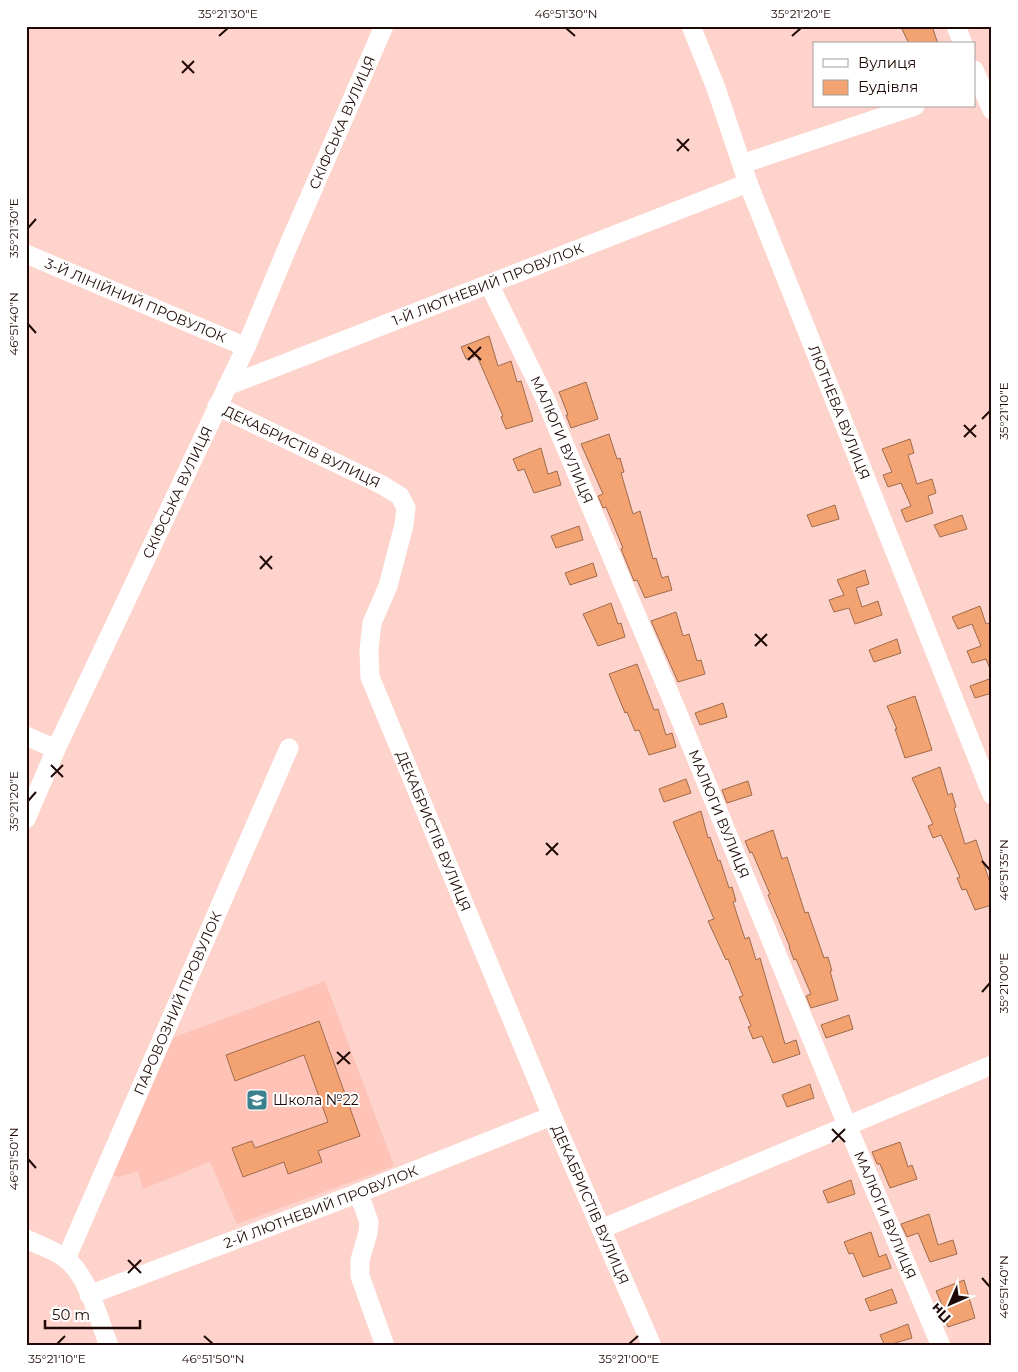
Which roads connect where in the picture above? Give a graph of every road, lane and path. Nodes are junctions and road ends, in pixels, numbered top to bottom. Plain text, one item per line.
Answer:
1 (384, 26) edge
2 (691, 26) edge
3 (956, 26) edge
4 (962, 42) edge
5 (980, 80) edge
6 (909, 108) edge
7 (992, 110) edge
8 (742, 164) junction
9 (748, 183) junction
10 (26, 254) edge
11 (489, 284) junction
12 (246, 347) junction
13 (227, 386) junction
14 (217, 406) junction
15 (26, 736) edge
16 (289, 748) dead end
17 (56, 749) junction
18 (992, 795) edge
19 (26, 819) edge
20 (992, 1065) edge
21 (552, 1116) junction
22 (847, 1125) junction
23 (356, 1194) junction
24 (601, 1229) junction
25 (26, 1239) edge
26 (66, 1258) junction
27 (89, 1295) junction
28 (109, 1346) edge
29 (385, 1346) edge
30 (652, 1346) edge
31 (942, 1346) edge

1 - 12 street, СКІФСЬКА ВУЛИЦЯ
2 - 8 street, ЛЮТНЕВА ВУЛИЦЯ
3 - 4 street
5 - 7 street
6 - 8 street
8 - 9 street, ЛЮТНЕВА ВУЛИЦЯ
9 - 11 street, 1-Й ЛЮТНЕВИЙ ПРОВУЛОК
9 - 18 street, ЛЮТНЕВА ВУЛИЦЯ
10 - 12 street, 3-Й ЛІНІЙНИЙ ПРОВУЛОК
11 - 13 street, 1-Й ЛЮТНЕВИЙ ПРОВУЛОК
11 - 22 street, МАЛЮГИ ВУЛИЦЯ
12 - 13 street, СКІФСЬКА ВУЛИЦЯ
13 - 14 street, СКІФСЬКА ВУЛИЦЯ
14 - 17 street, СКІФСЬКА ВУЛИЦЯ
14 - 21 street, ДЕКАБРИСТІВ ВУЛИЦЯ
15 - 17 street
16 - 26 street, ПАРОВОЗНИЙ ПРОВУЛОК
17 - 19 street, СКІФСЬКА ВУЛИЦЯ
20 - 22 street
21 - 23 street, 2-Й ЛЮТНЕВИЙ ПРОВУЛОК
21 - 24 street, ДЕКАБРИСТІВ ВУЛИЦЯ
22 - 24 street
22 - 31 street, МАЛЮГИ ВУЛИЦЯ
23 - 27 street, 2-Й ЛЮТНЕВИЙ ПРОВУЛОК
23 - 29 street
24 - 30 street, ДЕКАБРИСТІВ ВУЛИЦЯ
25 - 26 street
26 - 27 street
27 - 28 street

